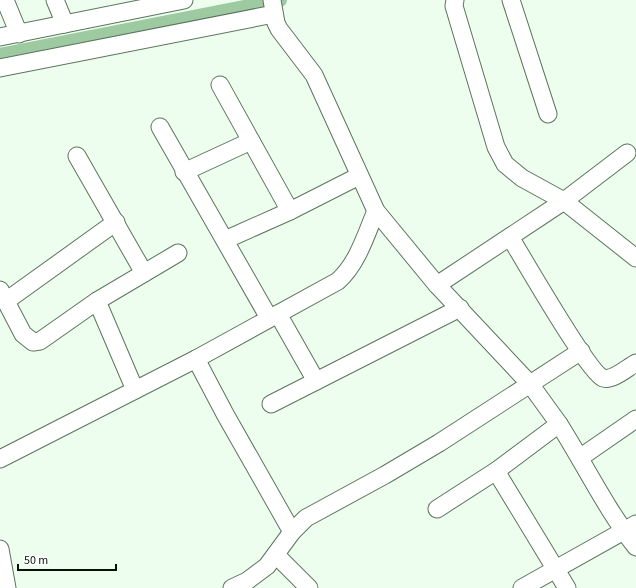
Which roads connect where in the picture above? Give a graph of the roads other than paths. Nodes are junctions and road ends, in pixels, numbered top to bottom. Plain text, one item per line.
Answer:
1 (5, 0) edge
2 (55, 0) edge
3 (184, 0) edge
4 (455, 0) edge
5 (511, 0) edge
6 (273, 7) edge
7 (65, 24) junction
8 (19, 34) junction
9 (0, 38) edge
10 (0, 68) edge
11 (220, 85) dead end
12 (548, 114) dead end
13 (160, 127) dead end
14 (251, 141) junction
15 (627, 153) dead end
16 (77, 156) dead end
17 (184, 172) junction
18 (359, 176) junction
19 (564, 201) junction
20 (376, 210) junction
21 (290, 211) junction
22 (116, 222) junction
23 (510, 237) junction
24 (225, 240) junction
25 (178, 253) dead end
26 (636, 258) edge
27 (144, 273) junction
28 (437, 286) junction
29 (3, 296) edge
30 (98, 301) junction
31 (460, 308) junction
32 (273, 316) junction
33 (581, 351) junction
34 (196, 359) junction
35 (636, 363) edge
36 (316, 382) junction
37 (530, 384) junction
38 (135, 390) junction
39 (272, 404) dead end
40 (636, 419) edge
41 (559, 424) junction
42 (581, 457) junction
43 (0, 459) edge
44 (496, 471) junction
45 (438, 509) dead end
46 (630, 527) edge
47 (292, 532) junction
48 (636, 547) edge
49 (0, 549) edge
50 (276, 555) junction
51 (555, 569) junction
52 (0, 583) edge
53 (7, 588) edge
54 (232, 588) edge
55 (310, 588) edge
56 (522, 588) edge
57 (568, 588) edge

1 - 8 street
2 - 7 street
3 - 7 street
4 - 19 street
5 - 12 street
6 - 10 street
6 - 18 street
7 - 8 street
8 - 9 street
11 - 14 street
13 - 17 street
14 - 17 street
14 - 21 street
15 - 19 street
16 - 22 street
17 - 24 street
18 - 20 street
18 - 21 street
19 - 23 street
19 - 26 street
20 - 28 street
20 - 32 street
21 - 24 street
22 - 27 street
22 - 29 street
23 - 28 street
23 - 33 street
24 - 32 street
25 - 27 street
27 - 30 street
28 - 31 street
29 - 30 street
30 - 38 street
31 - 36 street
31 - 37 street
32 - 34 street
32 - 36 street
33 - 35 street
33 - 37 street
34 - 38 street
34 - 47 street
36 - 39 street
37 - 41 street
37 - 47 street
38 - 43 street
40 - 42 street
41 - 42 street
41 - 44 street
42 - 46 street
44 - 45 street
44 - 51 street
46 - 48 street
46 - 51 street
47 - 50 street
49 - 53 street
50 - 54 street
50 - 55 street
51 - 56 street
51 - 57 street
52 - 53 street

